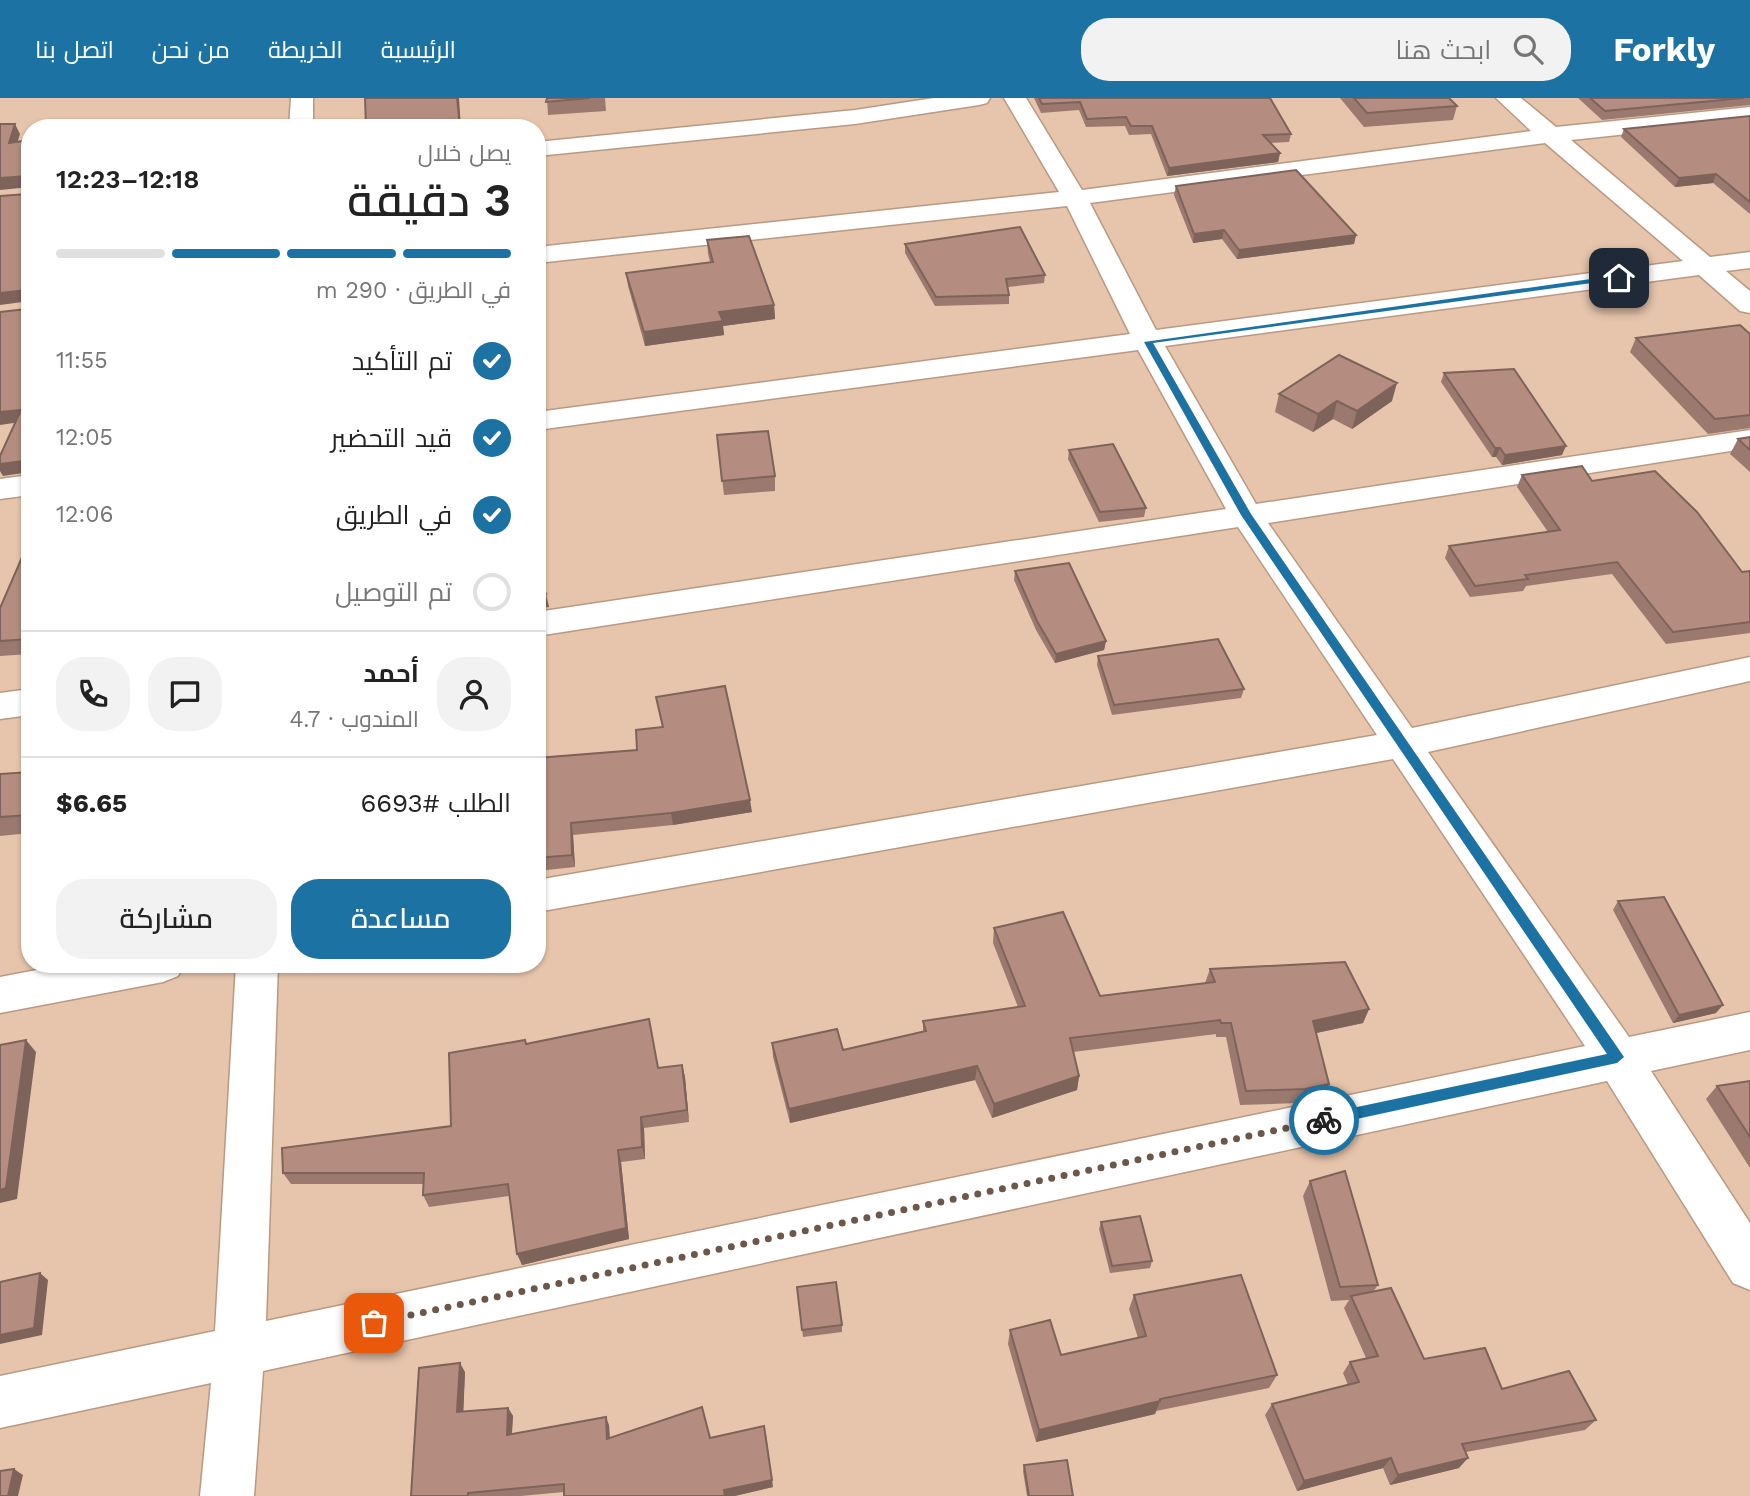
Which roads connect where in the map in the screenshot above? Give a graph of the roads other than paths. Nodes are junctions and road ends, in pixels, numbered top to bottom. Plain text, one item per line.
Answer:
1 (302, 98) edge
2 (979, 98) edge
3 (1015, 98) edge
4 (1507, 98) edge
5 (1750, 114) edge
6 (301, 119) edge
7 (1551, 135) junction
8 (546, 148) edge
9 (1074, 198) junction
10 (546, 254) edge
11 (1750, 260) edge
12 (1702, 267) junction
13 (1750, 305) edge
14 (1148, 342) junction
15 (546, 420) edge
16 (1750, 439) edge
17 (21, 486) edge
18 (0, 489) edge
19 (1246, 515) junction
20 (546, 623) edge
21 (1750, 668) edge
22 (21, 703) edge
23 (0, 706) edge
24 (1402, 744) junction
25 (546, 894) edge
26 (116, 973) edge
27 (257, 973) edge
28 (0, 995) edge
29 (1750, 1031) edge
30 (1617, 1057) junction
31 (1750, 1266) edge
32 (239, 1352) junction
33 (0, 1402) edge
34 (227, 1496) edge

1 - 6 street
2 - 8 street
3 - 9 street
4 - 7 street
5 - 7 street
7 - 9 street
7 - 12 street
9 - 10 street
9 - 14 street
11 - 12 street
12 - 13 street
12 - 14 street
14 - 15 street
14 - 19 street
16 - 19 street
17 - 18 street
19 - 20 street
19 - 24 street
21 - 24 street
22 - 23 street
24 - 25 street
24 - 30 street
26 - 28 street
27 - 32 street
29 - 30 street
30 - 31 street
30 - 32 street
32 - 33 street
32 - 34 street

